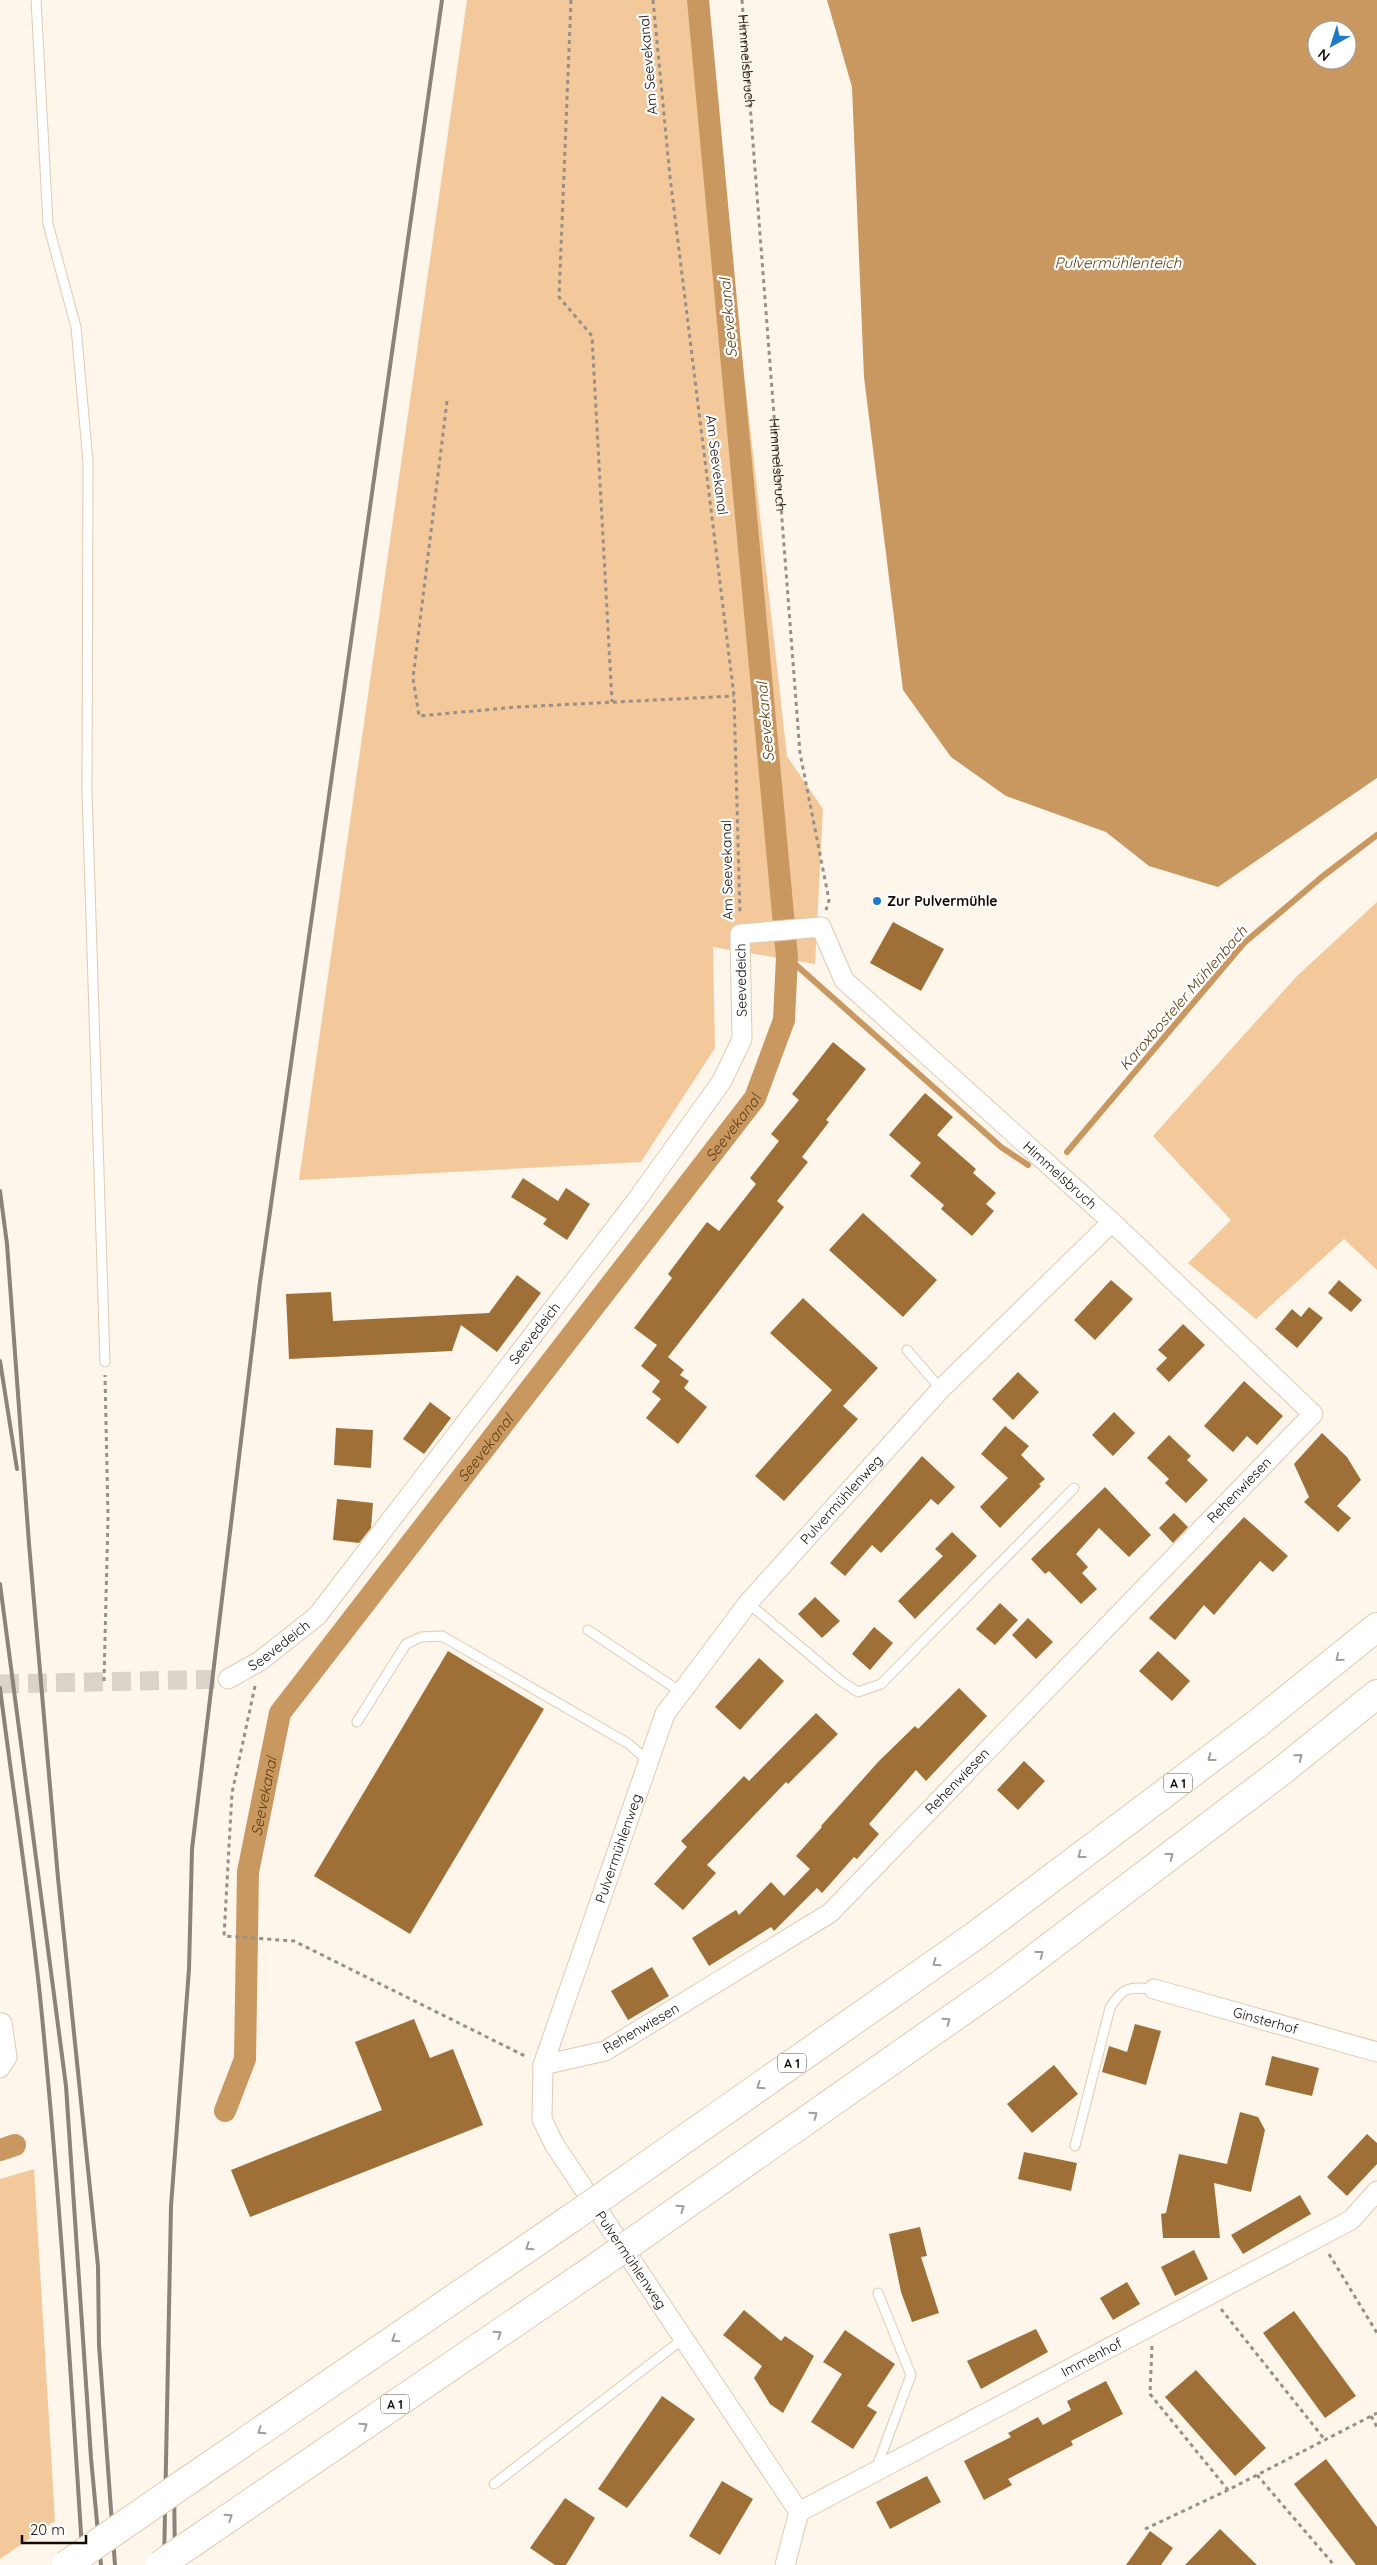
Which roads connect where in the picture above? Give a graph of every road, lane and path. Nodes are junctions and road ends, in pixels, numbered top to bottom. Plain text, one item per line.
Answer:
1 (36, 0) edge
2 (571, 0) edge
3 (653, 0) edge
4 (742, 0) edge
5 (447, 401) dead end
6 (734, 696) junction
7 (612, 702) junction
8 (817, 927) junction
9 (740, 934) junction
10 (1112, 1222) junction
11 (907, 1350) dead end
12 (104, 1362) joint
13 (941, 1389) junction
14 (1313, 1414) joint
15 (1074, 1488) dead end
16 (748, 1603) junction
17 (1377, 1627) edge
18 (588, 1630) dead end
19 (260, 1661) junction
20 (228, 1679) tunnel mouth
21 (104, 1681) dead end
22 (681, 1692) junction
23 (1377, 1694) edge
24 (357, 1722) dead end
25 (649, 1762) junction
26 (1154, 1989) joint
27 (2, 2023) dead end
28 (1377, 2052) edge
29 (543, 2066) junction
30 (0, 2068) edge
31 (1075, 2146) dead end
32 (1377, 2191) edge
33 (1319, 2237) junction
34 (878, 2293) dead end
35 (1209, 2294) junction
36 (1154, 2323) junction
37 (1377, 2332) edge
38 (683, 2338) junction
39 (1377, 2413) edge
40 (1370, 2416) junction
41 (1377, 2427) edge
42 (1325, 2440) junction
43 (876, 2472) junction
44 (1258, 2475) junction
45 (494, 2484) dead end
46 (1228, 2490) junction
47 (799, 2512) junction
48 (1145, 2528) dead end
49 (66, 2565) edge
50 (160, 2565) edge
51 (785, 2565) edge
52 (1334, 2565) edge

1 - 12 lane
2 - 7 path
3 - 6 path, Am Seevekanal
4 - 8 path, Himmelsbruch
5 - 7 path
6 - 7 path
6 - 9 path, Am Seevekanal
8 - 9 street
8 - 10 street, Himmelsbruch
9 - 19 street, Seevedeich
10 - 13 street, Pulvermühlenweg
10 - 14 street, Himmelsbruch
11 - 13 lane
12 - 21 path
13 - 16 street, Pulvermühlenweg
14 - 29 street, Rehenwiesen
15 - 16 lane
16 - 22 street, Pulvermühlenweg
17 -> 49 highway, A 1, bridge
18 - 22 lane
19 - 20 street, Seevedeich
19 - 29 path
22 - 25 street, Pulvermühlenweg
50 -> 23 highway, A 1, bridge
24 - 25 lane
25 - 29 street, Pulvermühlenweg
26 - 28 street, Ginsterhof
26 - 31 lane
27 - 30 street
29 - 38 street, Pulvermühlenweg
32 - 33 street, Immenhof
33 - 35 street, Immenhof
33 - 37 path
34 - 43 lane
35 - 36 street, Immenhof
35 - 42 path
36 - 43 street, Immenhof
36 - 46 path
38 - 45 lane
38 - 47 street, Pulvermühlenweg
39 - 40 path
40 - 41 path
40 - 42 path
42 - 44 path
43 - 47 street, Immenhof
44 - 46 path
44 - 52 path
46 - 48 path
47 - 51 street

